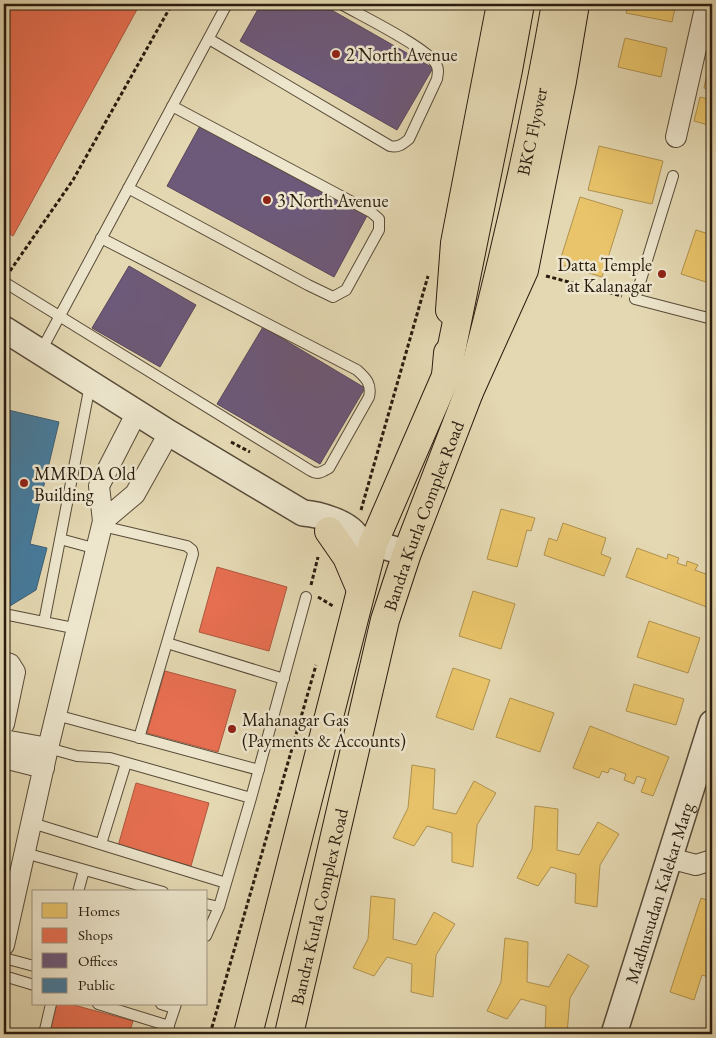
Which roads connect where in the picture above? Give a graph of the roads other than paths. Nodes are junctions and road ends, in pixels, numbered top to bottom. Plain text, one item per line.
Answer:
1 (227, 4) edge
2 (341, 4) edge
3 (501, 4) edge
4 (520, 4) edge
5 (556, 4) edge
6 (575, 4) edge
7 (707, 12) edge
8 (209, 38) junction
9 (172, 106) junction
10 (676, 137) dead end
11 (673, 176) dead end
12 (128, 188) junction
13 (101, 238) junction
14 (514, 265) junction
15 (4, 282) edge
16 (59, 317) junction
17 (712, 319) edge
18 (4, 329) edge
19 (41, 351) junction
20 (446, 376) junction
21 (90, 383) junction
22 (137, 412) junction
23 (169, 433) junction
24 (103, 523) junction
25 (353, 536) junction
26 (60, 539) junction
27 (97, 549) junction
28 (408, 553) junction
29 (348, 594) junction
30 (307, 595) road end
31 (4, 614) edge
32 (44, 622) junction
33 (78, 629) junction
34 (167, 643) junction
35 (4, 662) edge
36 (284, 679) junction
37 (56, 715) junction
38 (712, 723) edge
39 (4, 724) edge
40 (139, 738) junction
41 (4, 740) edge
42 (48, 748) junction
43 (4, 758) edge
44 (126, 762) junction
45 (44, 768) junction
46 (259, 770) junction
47 (251, 798) junction
48 (32, 823) junction
49 (101, 844) junction
50 (25, 853) junction
51 (669, 858) junction
52 (712, 860) edge
53 (83, 875) junction
54 (11, 880) edge
55 (93, 882) dead end
56 (226, 883) junction
57 (79, 890) edge
58 (154, 890) edge
59 (208, 904) edge
60 (219, 907) junction
61 (208, 932) edge
62 (4, 945) edge
63 (4, 958) edge
64 (32, 965) edge
65 (4, 976) edge
66 (32, 984) edge
67 (51, 1006) edge
68 (103, 1006) edge
69 (175, 1006) edge
70 (168, 1030) edge
71 (44, 1034) edge
72 (248, 1034) edge
73 (289, 1034) edge
74 (614, 1034) edge

1 - 8 lane
2 - 8 lane
3 - 20 main road, Bandra Kurla Complex Road
4 - 20 main road, BKC Flyover
5 - 14 main road, BKC Flyover
6 - 14 main road
7 - 10 street
8 - 9 lane
9 - 12 lane
9 - 12 lane
11 - 17 lane
12 - 13 lane
13 - 16 lane
13 - 16 lane
14 - 28 main road, Bandra Kurla Complex Road
15 - 16 lane
16 - 19 lane
18 - 19 street
19 - 21 street
20 - 25 main road, Bandra Kurla Complex Road
21 - 22 street
21 - 26 lane
22 - 23 street
22 - 24 street
23 - 24 street
23 - 25 street
24 - 27 street
24 - 34 lane
25 - 28 street
25 - 29 main road, Bandra Kurla Complex Road
25 - 29 main road
26 - 27 lane
26 - 32 lane
27 - 33 street
28 - 73 main road, Bandra Kurla Complex Road
29 - 72 main road, Bandra Kurla Complex Road
30 - 36 lane
31 - 32 lane
32 - 33 lane
33 - 37 street
34 - 36 lane
34 - 40 lane
35 - 39 street
36 - 46 lane
37 - 40 lane
37 - 42 street
38 - 51 street, Madhusudan Kalekar Marg
40 - 46 lane
41 - 42 street
42 - 44 lane
42 - 45 street
43 - 45 street
44 - 47 lane
44 - 49 lane
45 - 48 street
46 - 47 lane
47 - 56 lane
48 - 49 lane
48 - 50 street
49 - 56 lane
50 - 53 lane
50 - 54 street
51 - 52 street
51 - 74 street, Madhusudan Kalekar Marg
53 - 55 lane
53 - 57 lane
53 - 58 lane
54 - 62 street
56 - 60 lane
59 - 60 lane
60 - 61 lane
63 - 64 lane
65 - 66 lane
67 - 71 lane
68 - 70 lane
69 - 70 lane

